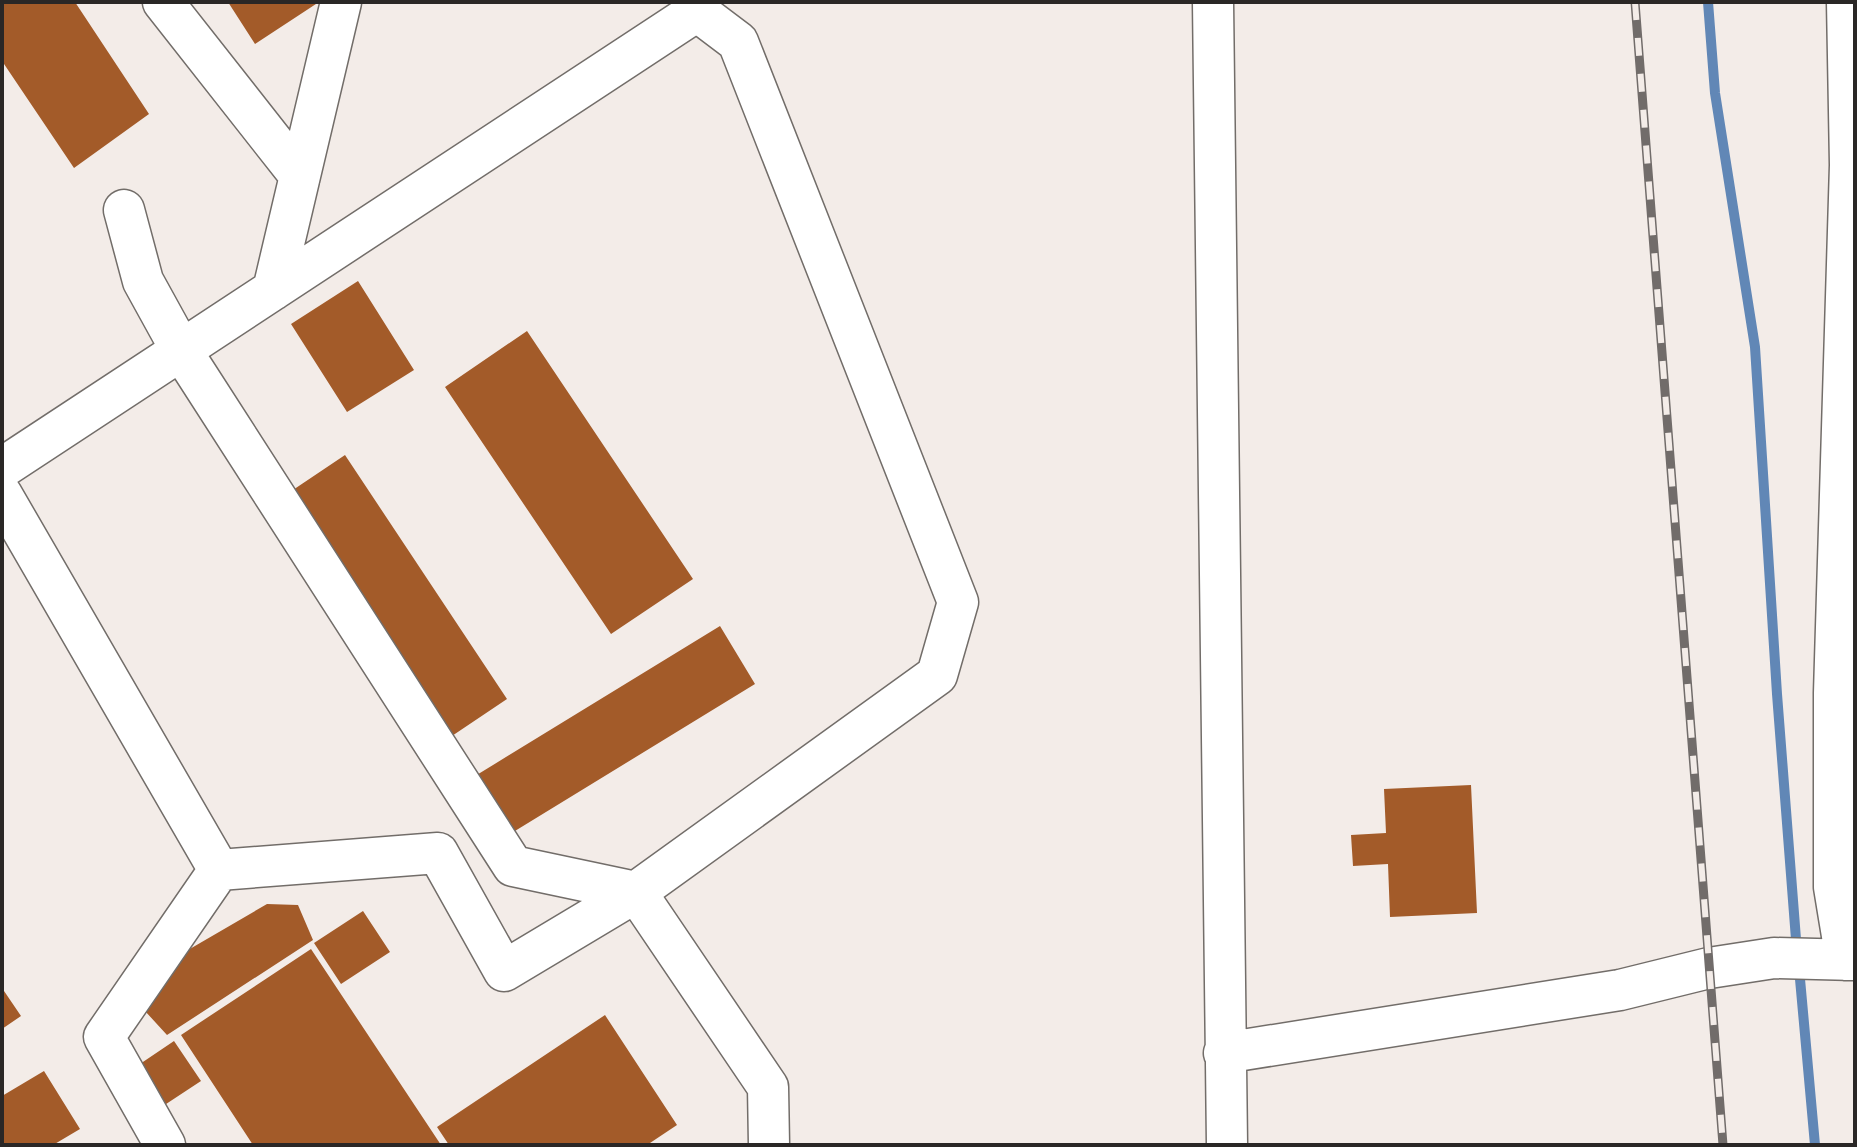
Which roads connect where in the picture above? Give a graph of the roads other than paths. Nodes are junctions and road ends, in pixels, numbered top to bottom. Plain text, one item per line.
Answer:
1 (163, 2) edge
2 (341, 2) edge
3 (1213, 2) edge
4 (1847, 2) edge
5 (1852, 165) edge
6 (300, 176) junction
7 (124, 210) dead end
8 (273, 290) junction
9 (181, 350) junction
10 (2, 468) edge
11 (2, 495) edge
12 (219, 870) junction
13 (636, 892) junction
14 (1840, 960) edge
15 (1224, 1053) junction
16 (165, 1145) edge
17 (769, 1145) edge
18 (1227, 1145) edge

1 - 6 street
2 - 6 street
3 - 15 street
4 - 5 street
5 - 14 street
6 - 8 street
7 - 9 street
8 - 9 street
8 - 13 street
9 - 10 street
9 - 13 street
11 - 12 street
12 - 13 street
12 - 16 street
13 - 17 street
14 - 15 street
15 - 18 street

